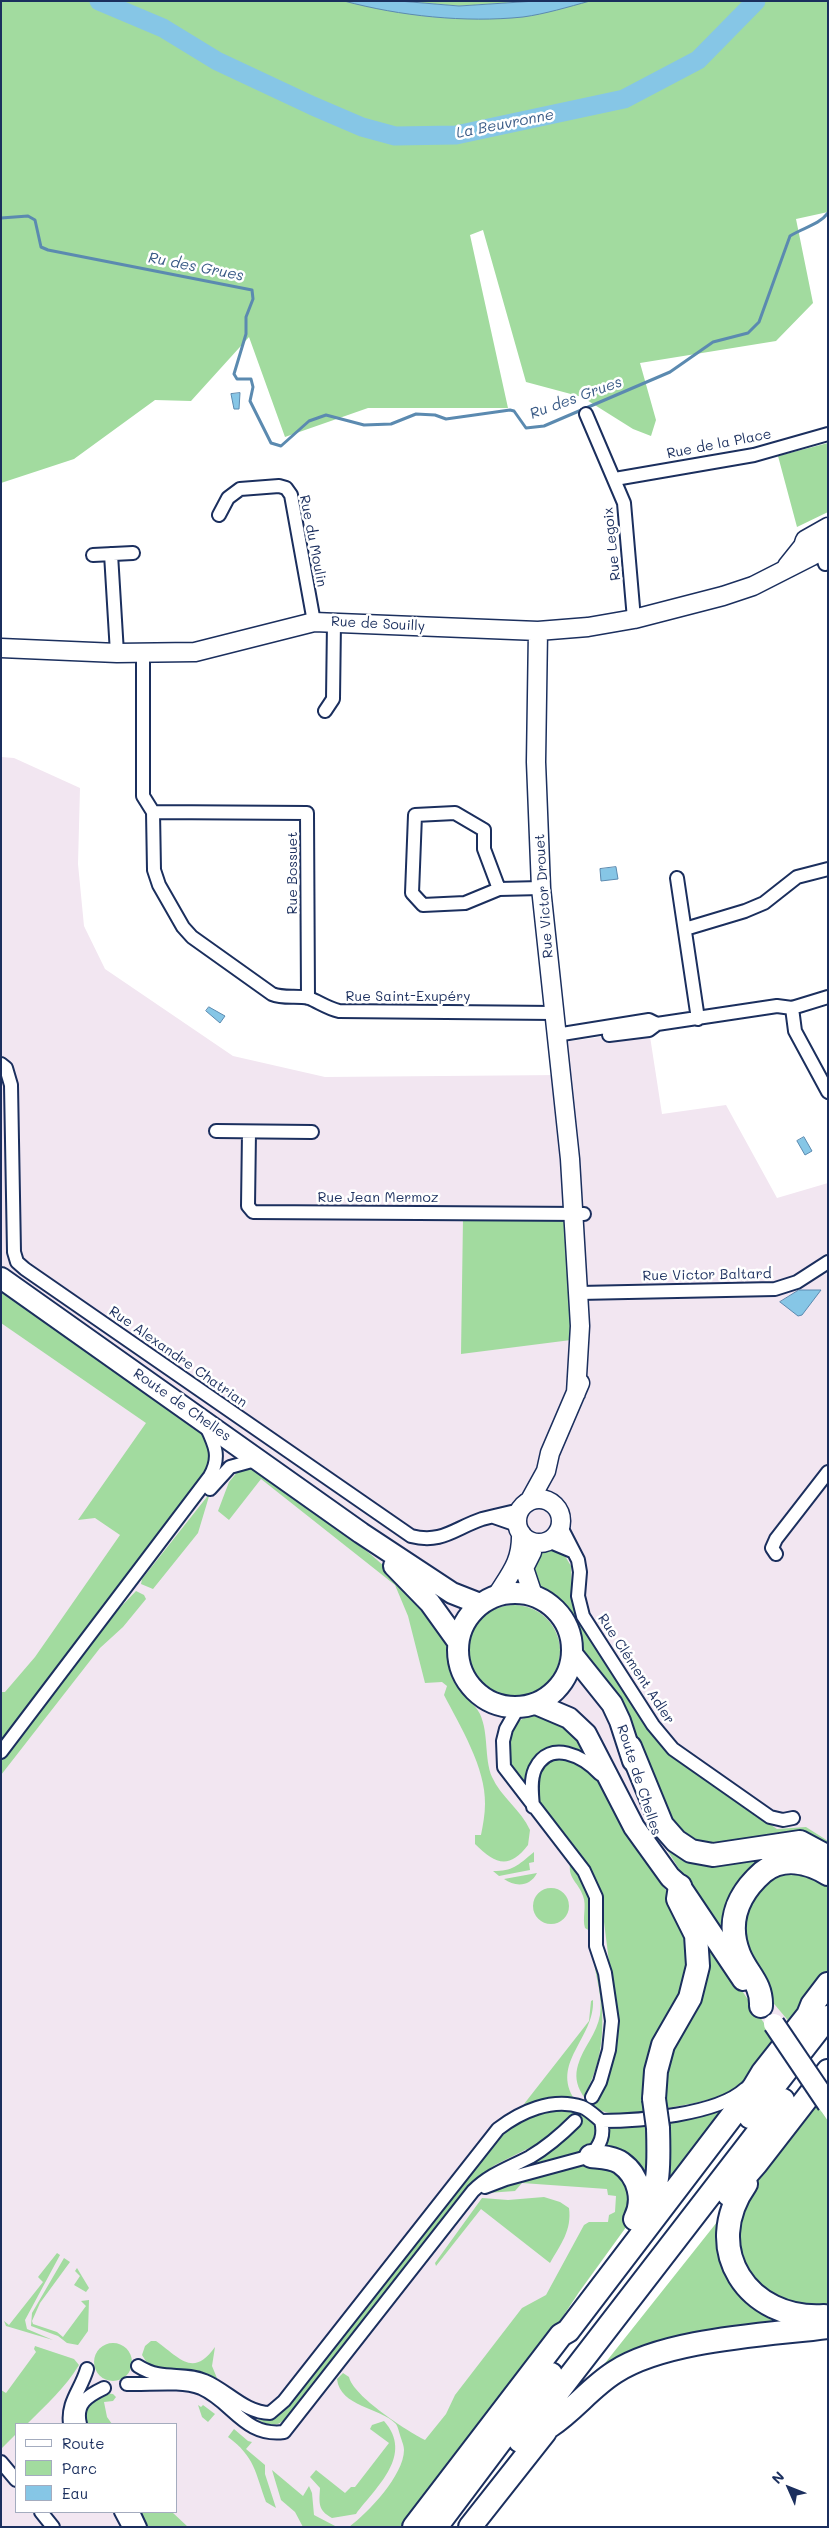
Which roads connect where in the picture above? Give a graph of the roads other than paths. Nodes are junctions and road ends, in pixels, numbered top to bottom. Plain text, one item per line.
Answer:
1 (586, 414) dead end
2 (828, 434) edge
3 (615, 478) junction
4 (219, 515) dead end
5 (828, 527) edge
6 (133, 553) dead end
7 (111, 554) junction
8 (93, 555) dead end
9 (820, 557) edge
10 (634, 619) junction
11 (314, 622) junction
12 (334, 622) junction
13 (538, 631) junction
14 (1, 648) edge
15 (143, 652) junction
16 (117, 653) junction
17 (325, 712) dead end
18 (153, 812) junction
19 (828, 868) edge
20 (677, 878) dead end
21 (541, 888) junction
22 (499, 889) junction
23 (685, 929) junction
24 (828, 997) edge
25 (308, 998) junction
26 (792, 1008) junction
27 (554, 1013) junction
28 (698, 1019) junction
29 (557, 1039) junction
30 (3, 1066) edge
31 (828, 1092) edge
32 (216, 1131) dead end
33 (249, 1132) junction
34 (312, 1132) dead end
35 (578, 1214) junction
36 (828, 1262) edge
37 (1, 1278) edge
38 (584, 1293) junction
39 (203, 1420) junction
40 (259, 1459) junction
41 (546, 1471) junction
42 (828, 1472) edge
43 (549, 1501) junction
44 (522, 1517) junction
45 (561, 1527) junction
46 (361, 1533) junction
47 (543, 1542) junction
48 (572, 1551) junction
49 (776, 1554) dead end
50 (533, 1596) junction
51 (489, 1600) junction
52 (88, 1640) junction
53 (458, 1642) junction
54 (572, 1654) junction
55 (527, 1706) junction
56 (630, 1747) junction
57 (1, 1752) edge
58 (613, 1787) junction
59 (533, 1807) junction
60 (793, 1818) dead end
61 (828, 1857) edge
62 (828, 1874) edge
63 (680, 1886) junction
64 (828, 1984) edge
65 (828, 1996) edge
66 (768, 2015) junction
67 (818, 2016) edge
68 (828, 2043) edge
69 (828, 2071) edge
70 (763, 2072) junction
71 (592, 2097) dead end
72 (828, 2104) edge
73 (575, 2120) dead end
74 (600, 2121) junction
75 (591, 2156) junction
76 (756, 2164) junction
77 (473, 2191) junction
78 (633, 2230) junction
79 (828, 2315) edge
80 (828, 2327) edge
81 (561, 2335) junction
82 (138, 2366) dead end
83 (87, 2370) dead end
84 (127, 2384) dead end
85 (104, 2388) dead end
86 (70, 2423) edge
87 (80, 2423) edge
88 (550, 2426) junction
89 (1, 2462) edge
90 (15, 2479) edge
91 (42, 2513) edge
92 (122, 2513) edge
93 (133, 2513) edge
94 (53, 2527) edge
95 (129, 2527) edge
96 (140, 2527) edge
97 (414, 2527) edge
98 (436, 2527) edge
99 (454, 2527) edge
100 (470, 2527) edge

1 - 3 street, Rue Legoix
2 - 3 street, Rue de la Place
3 - 10 street, Rue Legoix
4 - 11 street, Rue du Moulin
5 - 9 street, Rue de Souilly
6 - 7 street
7 - 8 street
7 - 16 street
9 - 10 street, Rue de Souilly
10 - 13 street, Rue de Souilly
11 - 12 street, Rue de Souilly
11 - 15 street, Rue de Souilly
12 - 13 street, Rue de Souilly
12 - 17 street
13 - 21 street, Rue Victor Drouet
14 - 16 street, Rue de Souilly
15 - 16 street, Rue de Souilly
15 - 18 street, Rue Saint-Exupéry
18 - 25 street, Rue Saint-Exupéry
18 - 25 street, Rue Bossuet
19 - 23 street
20 - 23 street
21 - 22 street
21 - 27 street, Rue Victor Drouet
22 - 22 street
23 - 28 street
24 - 26 street
25 - 27 street, Rue Saint-Exupéry
26 - 28 street
26 - 31 street
27 - 29 street, Rue Victor Drouet
28 - 29 street
29 - 35 street, Rue Victor Drouet
30 - 44 street, Rue Alexandre Chatrian
32 - 33 street
33 - 34 street
33 - 35 street, Rue Jean Mermoz
35 - 38 street, Rue Victor Drouet
36 - 38 street, Rue Victor Baltard
37 - 39 main road, Route de Chelles
38 - 41 street, Rue Victor Drouet
39 - 40 main road, Route de Chelles
39 - 52 street
40 - 46 main road, Route de Chelles
40 - 52 street
41 - 43 street, Rue Victor Drouet
41 - 44 street, Rue Victor Drouet
42 - 49 street
43 - 44 street
43 - 45 street, Rue Victor Drouet
44 - 47 street
44 - 51 street
45 - 47 street
45 - 48 street, Rue Clément Adler
46 - 51 main road, Route de Chelles
46 - 53 main road, Route de Chelles
47 - 48 street
47 - 50 street
48 - 60 street, Rue Clément Adler
50 - 51 main road
50 - 54 main road
51 - 53 main road
52 - 57 street
53 - 55 main road
54 - 55 main road
54 - 56 main road, Route de Chelles
55 - 58 main road, Route de Chelles
55 - 59 street
56 - 61 highway
56 - 63 main road, Route de Chelles
58 - 59 street
58 - 63 main road, Route de Chelles
59 - 71 street
62 - 66 highway
63 - 66 main road, Route de Chelles
63 - 78 highway, bridge
64 - 67 highway
65 - 67 highway
66 - 72 main road, Route de Chelles, bridge
67 - 70 highway
67 - 98 highway
68 - 99 highway
69 - 76 highway
70 - 74 street
70 - 81 highway
73 - 77 street
74 - 75 street
74 - 82 street
75 - 77 street
75 - 78 highway
76 - 79 highway
76 - 88 highway
77 - 84 street
78 - 81 highway
80 - 88 highway
81 - 97 highway
83 - 86 street
85 - 87 street
88 - 100 highway
89 - 90 street
91 - 94 street
92 - 95 street
93 - 96 street

